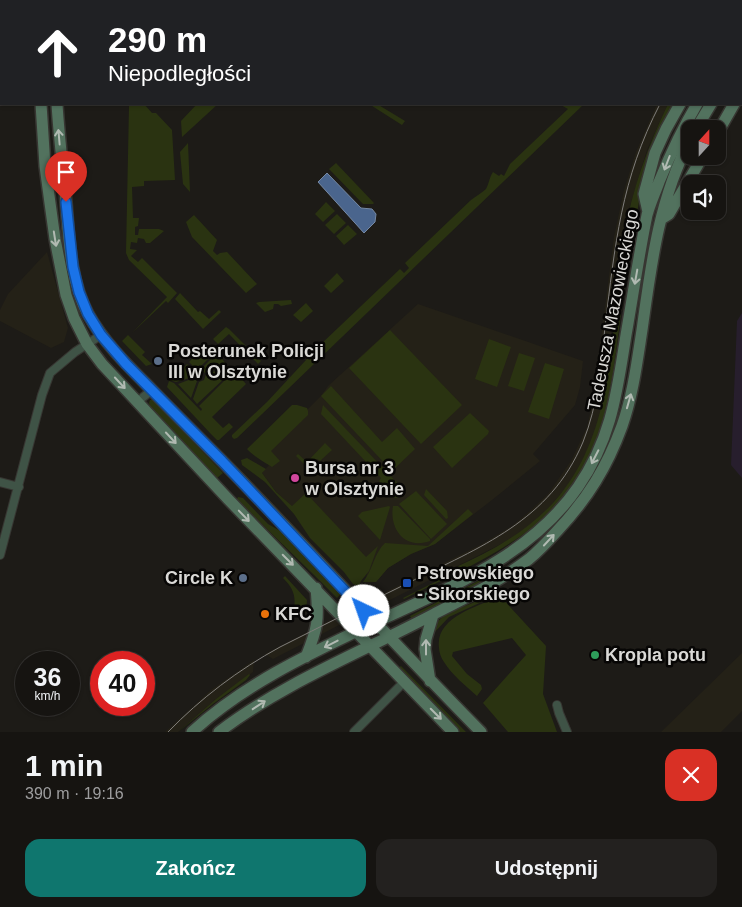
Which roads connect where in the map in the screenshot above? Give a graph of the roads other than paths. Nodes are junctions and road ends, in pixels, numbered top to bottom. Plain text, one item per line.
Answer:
1 (41, 105) edge
2 (57, 105) edge
3 (679, 105) edge
4 (696, 105) edge
5 (710, 105) edge
6 (733, 105) edge
7 (701, 120) edge
8 (725, 120) edge
9 (681, 161) edge
10 (697, 165) edge
11 (648, 212) junction
12 (660, 220) junction
13 (101, 335) junction
14 (87, 344) junction
15 (152, 390) junction
16 (137, 402) junction
17 (0, 482) edge
18 (19, 487) junction
19 (0, 555) edge
20 (316, 588) junction
21 (433, 615) junction
22 (374, 622) junction
23 (356, 631) junction
24 (389, 638) junction
25 (371, 647) junction
26 (306, 657) junction
27 (430, 680) junction
28 (404, 682) junction
29 (558, 705) dead end
30 (192, 732) edge
31 (218, 732) edge
32 (354, 732) edge
33 (453, 732) edge
34 (481, 732) edge
35 (567, 732) edge

1 -> 14 street
13 -> 2 street
3 - 11 street
4 -> 11 street, Tadeusza Mazowieckiego
5 - 7 street
6 - 8 street
9 - 12 street, Tadeusza Mazowieckiego
10 - 12 street
11 -> 22 street, Tadeusza Mazowieckiego
21 -> 12 street, Tadeusza Mazowieckiego
13 - 14 street
13 - 15 street
14 -> 16 street
14 - 18 street
15 - 16 street
15 - 22 street
16 -> 20 street
17 - 18 street
18 - 19 street
20 - 23 street
20 - 26 street
21 - 24 street, Tadeusza Mazowieckiego
27 -> 21 street
22 - 23 street, Tadeusza Mazowieckiego
22 - 24 street
23 - 25 street
23 -> 26 street, Tadeusza Mazowieckiego
24 - 25 street, Tadeusza Mazowieckiego
24 - 27 street
25 - 28 street
31 -> 25 street, Tadeusza Mazowieckiego
26 - 30 street, Tadeusza Mazowieckiego
27 - 34 street
28 - 32 street
28 -> 33 street
29 - 35 street

